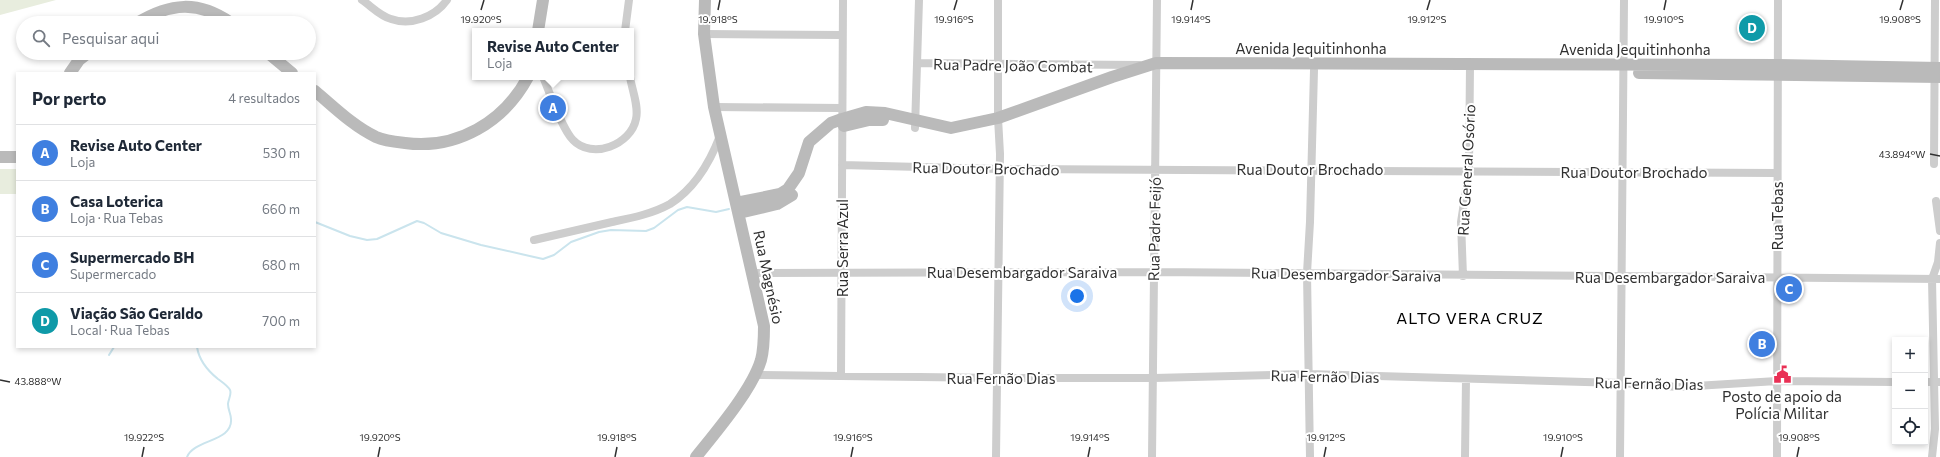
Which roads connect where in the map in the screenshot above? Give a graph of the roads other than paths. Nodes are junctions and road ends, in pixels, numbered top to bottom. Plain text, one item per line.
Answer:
1 (362, 0) edge
2 (446, 0) edge
3 (543, 0) edge
4 (629, 0) edge
5 (705, 0) edge
6 (843, 0) edge
7 (919, 0) edge
8 (998, 0) edge
9 (1157, 0) edge
10 (1624, 0) edge
11 (1778, 0) edge
12 (1935, 0) edge
13 (149, 16) edge
14 (218, 16) edge
15 (538, 28) edge
16 (625, 28) edge
17 (704, 34) junction
18 (842, 36) junction
19 (78, 60) edge
20 (276, 60) edge
21 (918, 63) junction
22 (998, 64) junction
23 (1154, 66) junction
24 (1418, 68) junction
25 (1470, 68) junction
26 (1624, 68) junction
27 (1314, 70) junction
28 (1777, 70) junction
29 (71, 72) edge
30 (291, 72) edge
31 (1937, 73) edge
32 (1112, 75) junction
33 (526, 80) edge
34 (544, 80) edge
35 (631, 80) edge
36 (316, 92) edge
37 (714, 107) junction
38 (842, 118) junction
39 (998, 121) junction
40 (916, 124) junction
41 (720, 136) junction
42 (16, 157) edge
43 (0, 158) edge
44 (1934, 164) dead end
45 (842, 165) junction
46 (1155, 168) junction
47 (999, 169) junction
48 (1312, 169) junction
49 (1469, 170) junction
50 (1624, 172) junction
51 (1777, 173) junction
52 (1936, 201) dead end
53 (738, 208) junction
54 (1940, 231) edge
55 (534, 240) dead end
56 (1940, 243) edge
57 (999, 272) junction
58 (1154, 272) junction
59 (752, 273) junction
60 (1307, 273) junction
61 (843, 274) junction
62 (1463, 276) junction
63 (1623, 276) junction
64 (1777, 278) junction
65 (1936, 279) edge
66 (1308, 374) junction
67 (755, 375) junction
68 (841, 376) junction
69 (998, 378) junction
70 (1154, 378) junction
71 (1466, 379) junction
72 (1777, 381) junction
73 (1892, 382) edge
74 (1937, 382) edge
75 (1620, 383) junction
76 (696, 457) edge
77 (996, 457) edge
78 (1152, 457) edge
79 (1310, 457) edge
80 (1465, 457) edge
81 (1620, 457) edge
82 (1777, 457) edge
83 (1932, 457) edge

1 - 2 street
3 - 15 street
4 - 16 street
5 - 17 street, Rua Magnésio
6 - 18 street, Rua Serra Azul
7 - 21 street
8 - 22 street
9 - 23 street, Rua Padre Feijó
10 - 26 street
11 - 28 street, Rua Tebas
12 - 31 street
13 - 14 street
17 - 18 street
17 - 37 street, Rua Magnésio
18 - 38 street, Rua Serra Azul
19 - 29 street
20 - 30 street
21 - 22 street, Rua Padre João Combat
21 - 40 street
22 - 32 street, Rua Padre João Combat
22 - 39 street
23 - 24 street, Avenida Jequitinhonha
23 - 27 street, Avenida Jequitinhonha
23 - 32 street, Avenida Jequitinhonha
23 - 46 street, Rua Padre Feijó
24 - 25 street, Avenida Jequitinhonha
24 - 27 street, Avenida Jequitinhonha
25 - 26 street, Avenida Jequitinhonha
25 - 49 street, Rua General Osório
26 - 28 street, Avenida Jequitinhonha
26 - 50 street
27 - 48 street
28 - 31 street, Avenida Jequitinhonha
28 - 51 street, Rua Tebas
31 - 44 street
32 - 39 street, Avenida Jequitinhonha
33 - 36 street
34 - 35 street
37 - 38 street
37 - 41 street, Rua Magnésio
38 - 40 street, Avenida Jequitinhonha
38 - 45 street, Rua Serra Azul
38 - 53 street, Avenida Jequitinhonha
39 - 40 street, Avenida Jequitinhonha
39 - 47 street
41 - 53 street, Rua Magnésio
41 - 55 street
42 - 43 street
45 - 47 street, Rua Doutor Brochado
45 - 61 street, Rua Serra Azul
46 - 47 street, Rua Doutor Brochado
46 - 48 street, Rua Doutor Brochado
46 - 58 street, Rua Padre Feijó
47 - 57 street
48 - 49 street, Rua Doutor Brochado
48 - 60 street
49 - 50 street, Rua Doutor Brochado
49 - 62 street, Rua General Osório
50 - 51 street, Rua Doutor Brochado
50 - 63 street
51 - 64 street, Rua Tebas
52 - 54 street
53 - 59 street, Rua Magnésio
56 - 65 street
57 - 58 street, Rua Desembargador Saraiva
57 - 61 street, Rua Desembargador Saraiva
57 - 69 street
58 - 60 street, Rua Desembargador Saraiva
58 - 70 street, Rua Padre Feijó
59 - 61 street, Rua Desembargador Saraiva
59 - 67 street, Rua Magnésio
60 - 62 street, Rua Desembargador Saraiva
60 - 66 street
61 - 68 street, Rua Serra Azul
62 - 63 street, Rua Desembargador Saraiva
63 - 64 street, Rua Desembargador Saraiva
63 - 75 street
64 - 65 street, Rua Desembargador Saraiva
64 - 72 street, Rua Tebas
65 - 74 street
66 - 70 street, Rua Fernão Dias
66 - 71 street, Rua Fernão Dias
66 - 79 street
67 - 68 street, Rua Fernão Dias
67 - 76 street, Rua Magnésio
68 - 69 street, Rua Fernão Dias
69 - 70 street, Rua Fernão Dias
69 - 77 street
70 - 78 street, Rua Padre Feijó
71 - 75 street, Rua Fernão Dias
71 - 80 street
72 - 73 street, Rua Fernão Dias
72 - 75 street, Rua Fernão Dias
72 - 82 street, Rua Tebas
74 - 83 street
75 - 81 street

